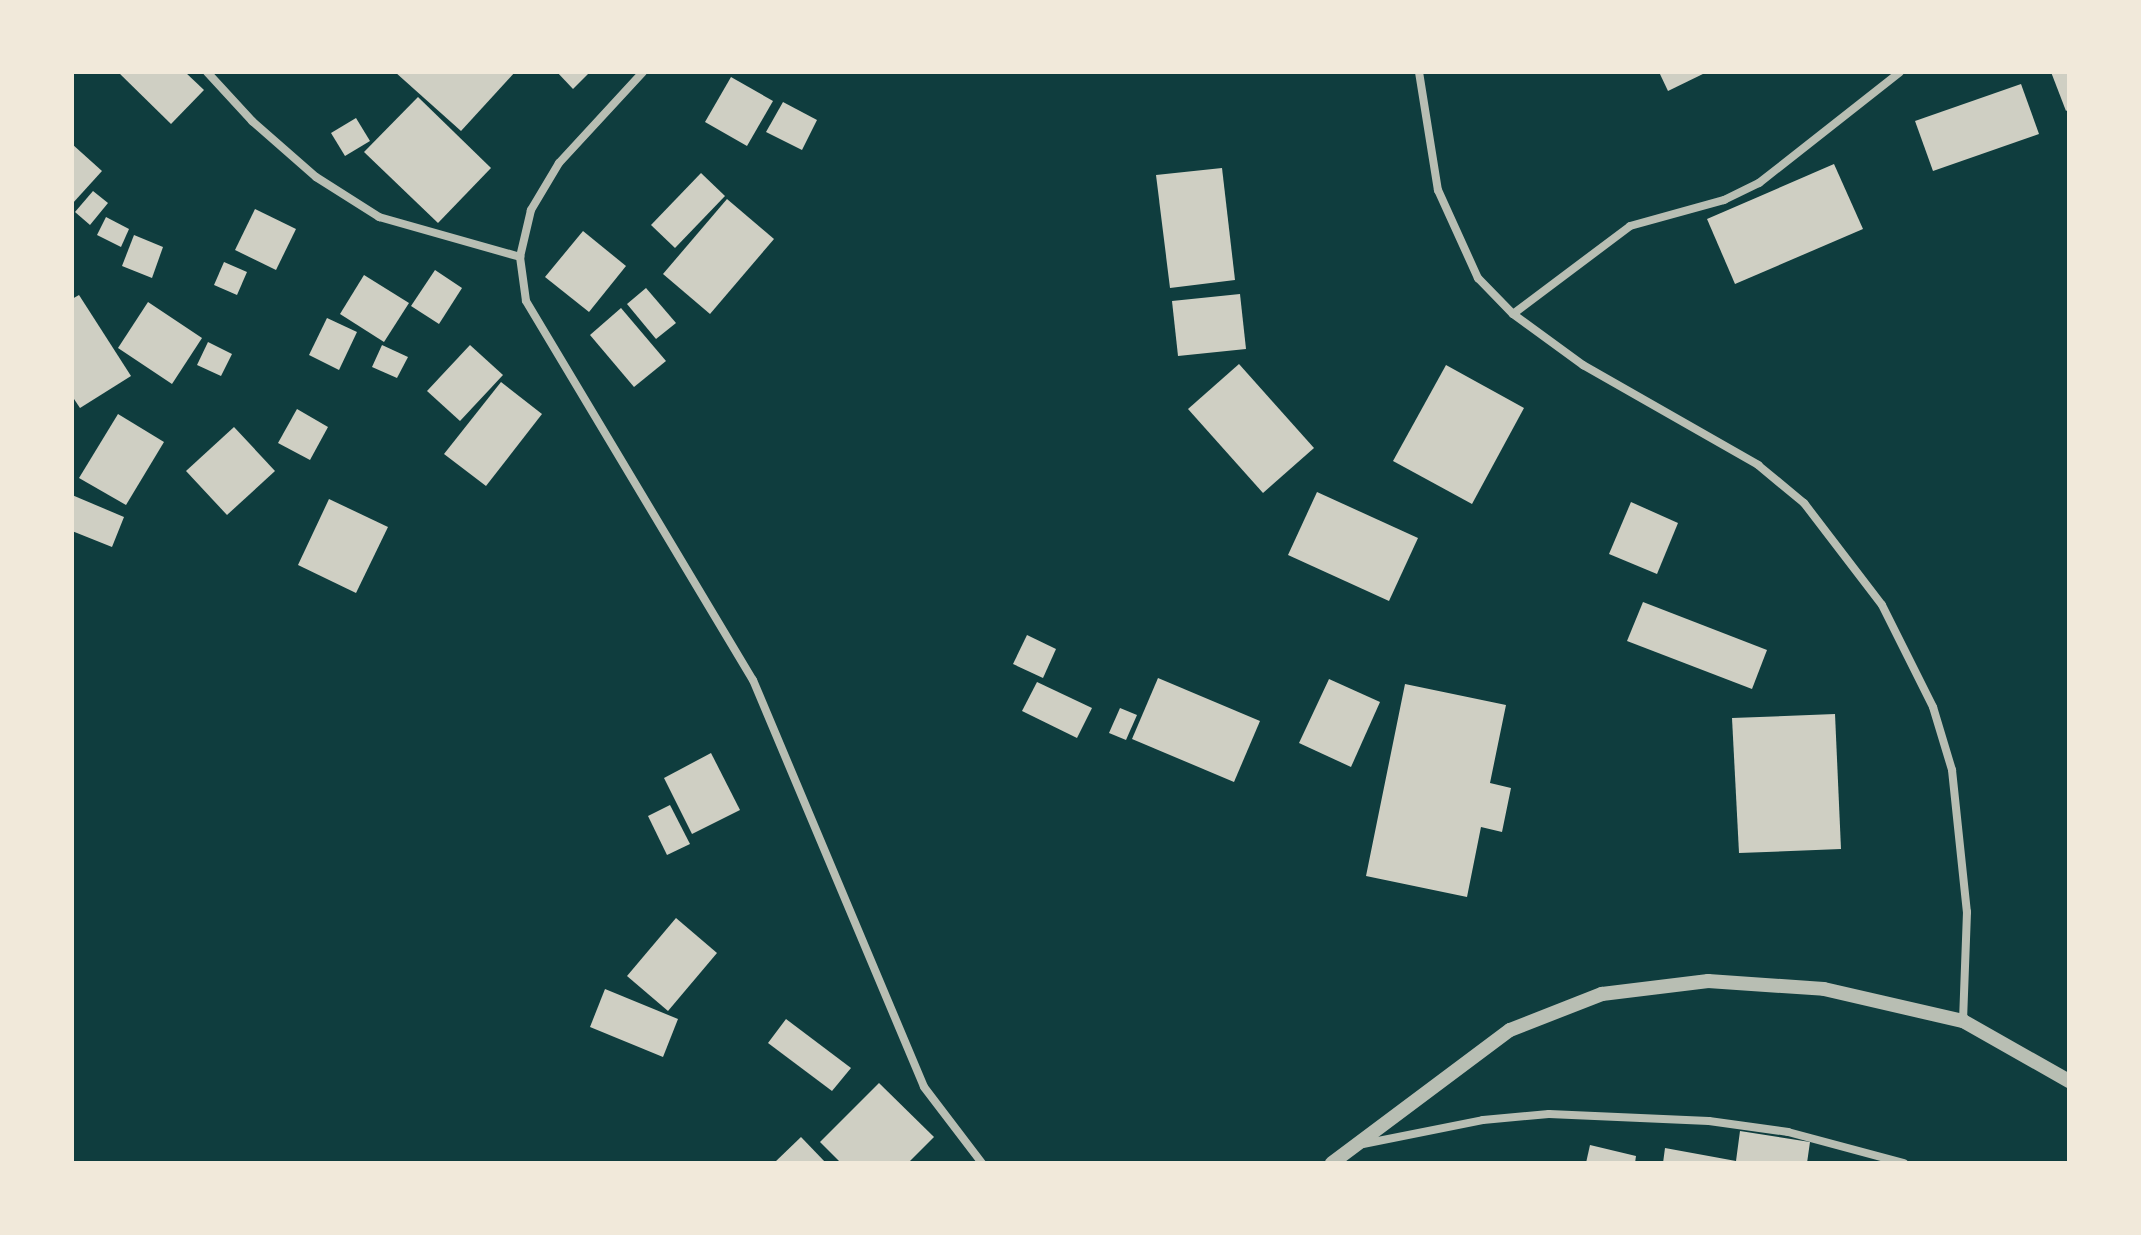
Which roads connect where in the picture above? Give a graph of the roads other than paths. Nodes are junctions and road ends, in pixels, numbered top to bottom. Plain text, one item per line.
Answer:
1 (207, 72) edge
2 (643, 72) edge
3 (1419, 72) edge
4 (1900, 72) edge
5 (520, 257) junction
6 (1513, 314) junction
7 (1963, 1021) junction
8 (2069, 1081) edge
9 (1346, 1147) junction
10 (982, 1163) edge
11 (1332, 1163) edge
12 (1904, 1163) edge

1 - 5 street
2 - 5 street
3 - 6 street
4 - 6 street
5 - 10 street
6 - 7 street
7 - 8 street
7 - 9 street
9 - 11 street
9 - 12 street

